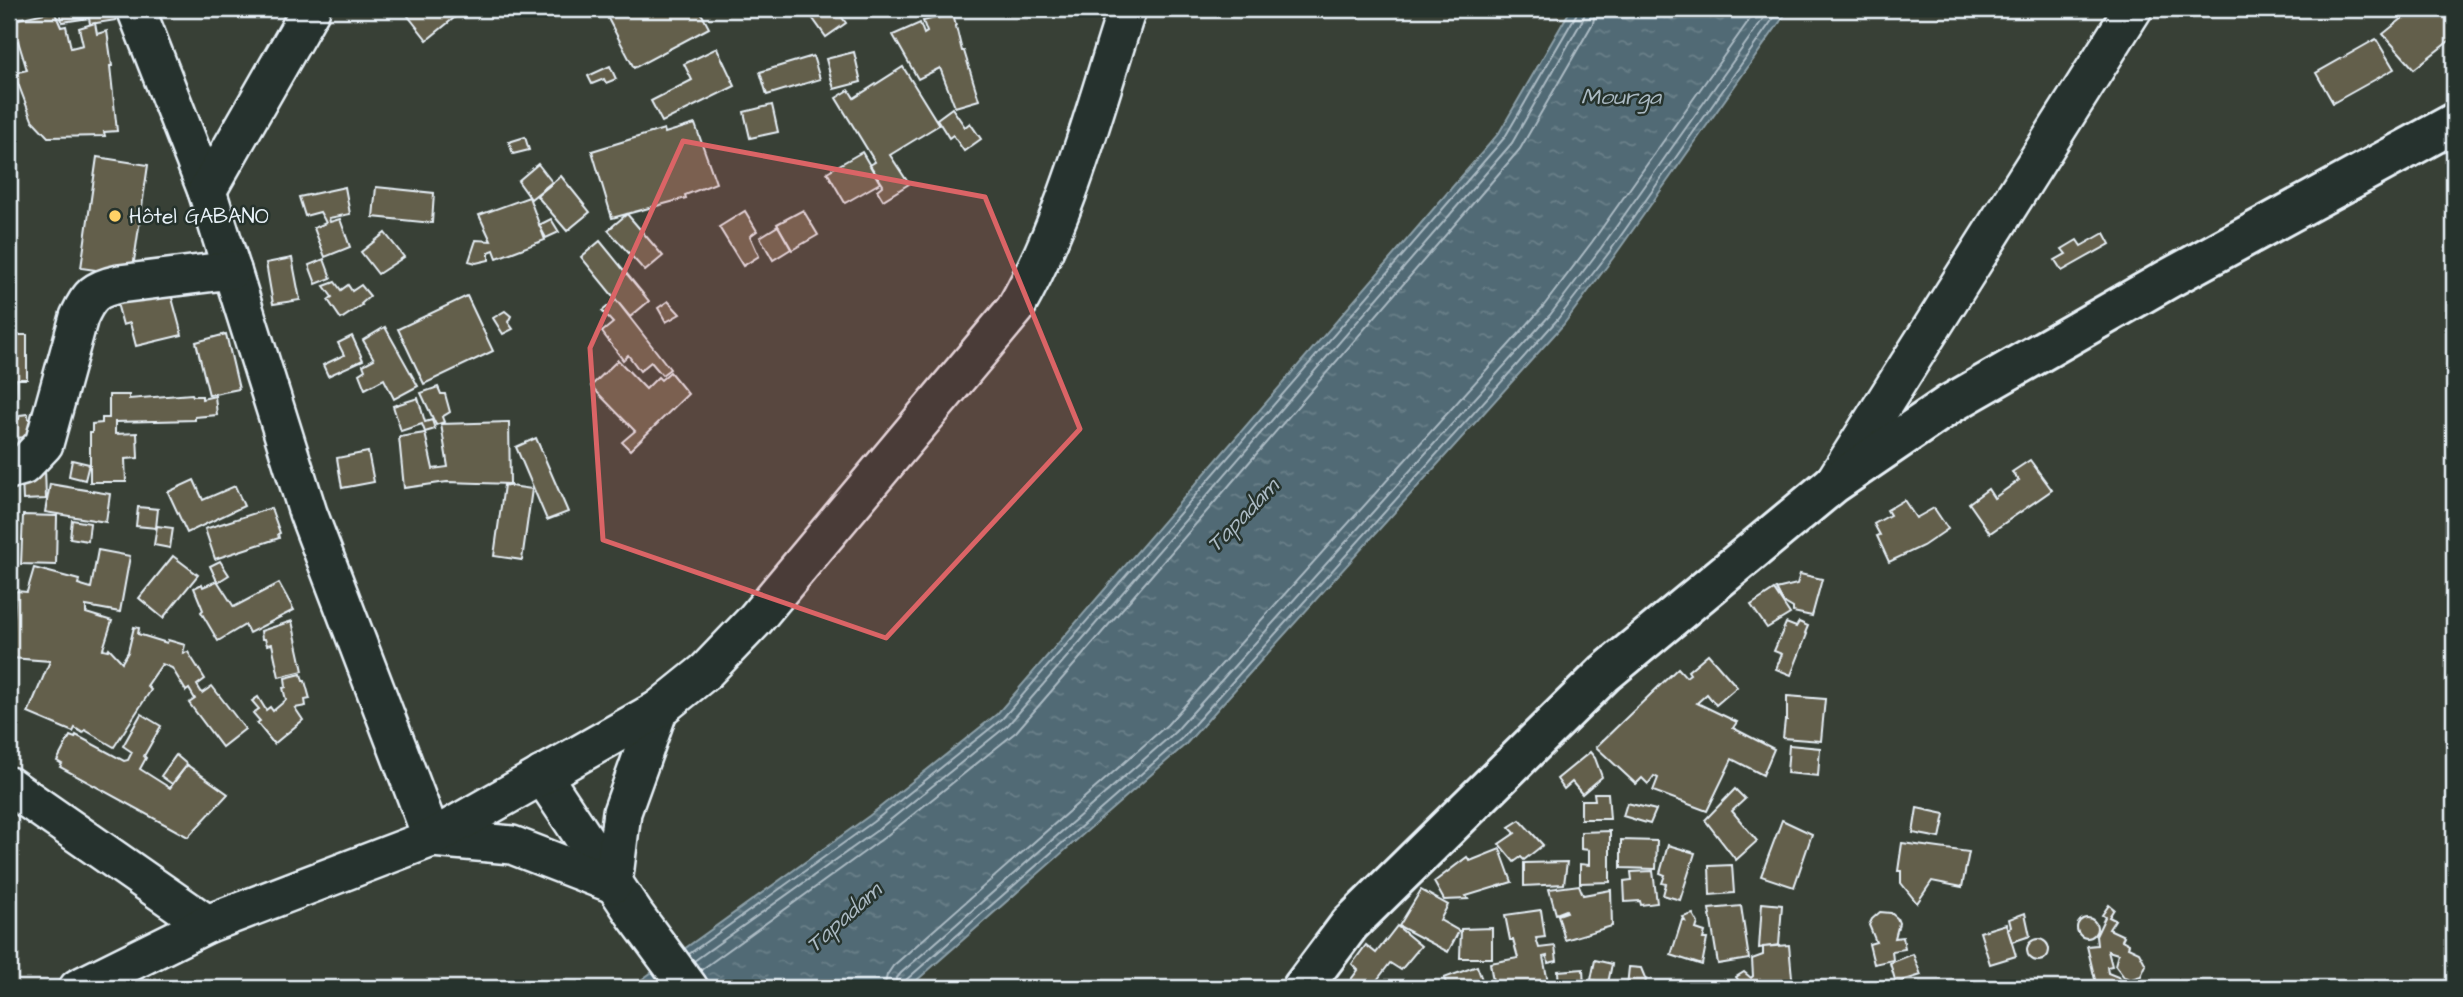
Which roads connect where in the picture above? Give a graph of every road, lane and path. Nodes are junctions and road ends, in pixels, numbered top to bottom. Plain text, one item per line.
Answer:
1 (136, 9) edge
2 (310, 9) edge
3 (1127, 9) edge
4 (2133, 9) edge
5 (2454, 123) edge
6 (207, 191) junction
7 (232, 270) junction
8 (9, 470) edge
9 (1833, 484) junction
10 (659, 709) junction
11 (542, 775) junction
12 (9, 786) edge
13 (432, 838) junction
14 (613, 884) junction
15 (208, 925) junction
16 (78, 988) edge
17 (689, 988) edge
18 (1303, 988) edge

1 - 6 street
2 - 6 street
3 - 10 street
4 - 9 street
5 - 9 main road
6 - 7 street
7 - 8 street
7 - 13 street
9 - 18 main road
10 - 11 street
10 - 14 street
11 - 13 street
11 - 14 street
12 - 15 street
13 - 14 street
13 - 15 street
14 - 17 street
15 - 16 street

